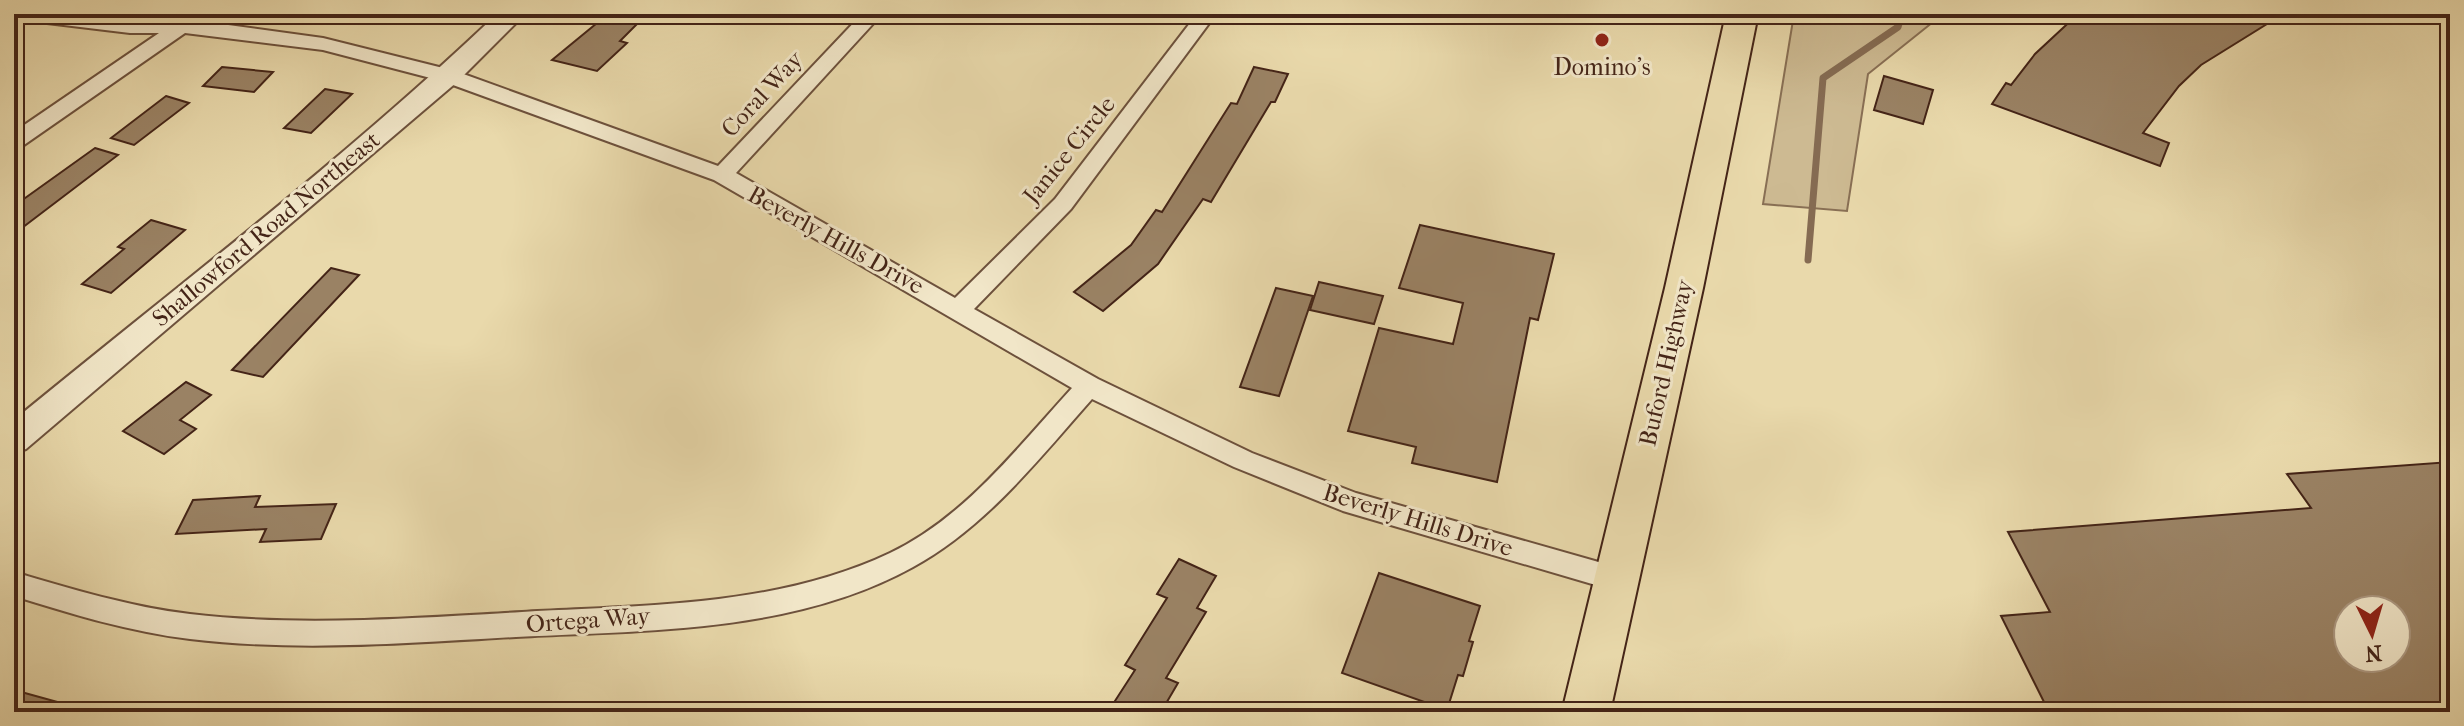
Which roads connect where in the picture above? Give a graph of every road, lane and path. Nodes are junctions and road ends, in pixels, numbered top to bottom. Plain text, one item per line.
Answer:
1 (22, 14) edge
2 (512, 14) edge
3 (873, 14) edge
4 (1207, 14) edge
5 (1742, 14) edge
6 (188, 21) edge
7 (448, 76) junction
8 (14, 142) edge
9 (722, 175) junction
10 (959, 309) junction
11 (1089, 386) junction
12 (14, 439) edge
13 (1616, 579) junction
14 (14, 584) edge
15 (1586, 712) edge

1 - 6 street, Beverly Hills Drive
2 - 7 street, Shallowford Road Northeast
3 - 9 street, Coral Way
4 - 10 street, Janice Circle
5 - 13 main road, Buford Highway
6 - 7 street, Beverly Hills Drive
6 - 8 street
7 - 9 street, Beverly Hills Drive
7 - 12 street, Shallowford Road Northeast
9 - 10 street, Beverly Hills Drive
10 - 11 street, Beverly Hills Drive
11 - 13 street, Beverly Hills Drive
11 - 14 street, Ortega Way
13 - 15 main road, Buford Highway

